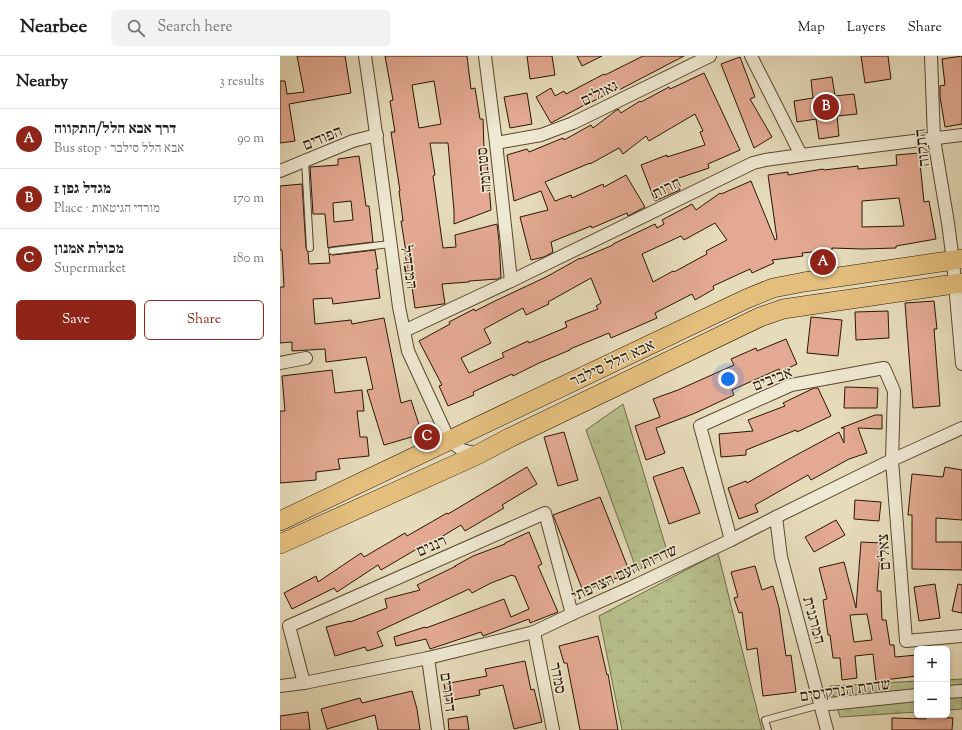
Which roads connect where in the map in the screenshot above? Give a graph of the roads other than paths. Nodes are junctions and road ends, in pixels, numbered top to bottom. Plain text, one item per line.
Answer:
1 (365, 56) edge
2 (486, 56) edge
3 (710, 56) edge
4 (751, 56) edge
5 (931, 56) edge
6 (377, 135) junction
7 (962, 135) edge
8 (934, 139) junction
9 (496, 143) junction
10 (801, 155) junction
11 (305, 161) junction
12 (280, 171) edge
13 (390, 244) junction
14 (310, 248) dead end
15 (332, 251) dead end
16 (958, 260) edge
17 (511, 281) junction
18 (958, 283) edge
19 (404, 331) junction
20 (306, 358) dead end
21 (280, 363) edge
22 (962, 364) edge
23 (962, 428) edge
24 (449, 440) junction
25 (479, 454) junction
26 (892, 460) junction
27 (776, 517) junction
28 (280, 521) edge
29 (731, 540) junction
30 (280, 544) edge
31 (572, 614) junction
32 (534, 632) junction
33 (962, 636) edge
34 (428, 658) junction
35 (304, 682) junction
36 (280, 686) edge
37 (962, 691) edge
38 (950, 692) edge
39 (914, 695) edge
40 (820, 705) junction
41 (438, 730) edge
42 (553, 730) edge
43 (768, 730) edge
44 (827, 730) edge

1 - 6 street, המבדיל
2 - 9 street, סטרומה
3 - 9 street, גאולים
4 - 10 street
5 - 8 street, התקוה
6 - 11 street, הפודים
6 - 13 street, המבדיל
7 - 8 street, חרות
8 - 10 street, חרות
8 - 16 street, התקוה
9 - 17 street, סטרומה
10 - 17 street, חרות
11 - 12 street, הפודים
11 - 14 lane
13 - 15 lane
13 - 19 street, המבדיל
16 - 18 street, התקוה
16 - 24 main road, אבא הלל סילבר
17 - 19 street, חרות
18 - 22 street, התקוה
18 - 25 main road, אבא הלל סילבר
19 - 24 street, המבדיל
20 - 21 street
23 - 26 street, שדרות העם הצרפתי
24 - 25 street
24 - 28 main road, אבא הלל סילבר
25 - 30 main road, אבא הלל סילבר
26 - 27 street, שדרות העם הצרפתי
26 - 29 street, אביבים
26 - 33 street, צאלים
27 - 29 street, שדרות העם הצרפתי
27 - 40 street, המרגנית
29 - 31 street, שדרות העם הצרפתי
31 - 32 street, שדרות העם הצרפתי
31 - 35 street, רננים
32 - 34 street, שדרות העם הצרפתי
32 - 42 street, סמדר
34 - 35 street, שדרות העם הצרפתי
34 - 41 street, דרורים
35 - 36 street, שדרות העם הצרפתי
37 - 38 street
39 - 40 street, שדרת הנרקיסים
40 - 43 lane, שדרת הנרקיסים
40 - 44 street, המרגנית

